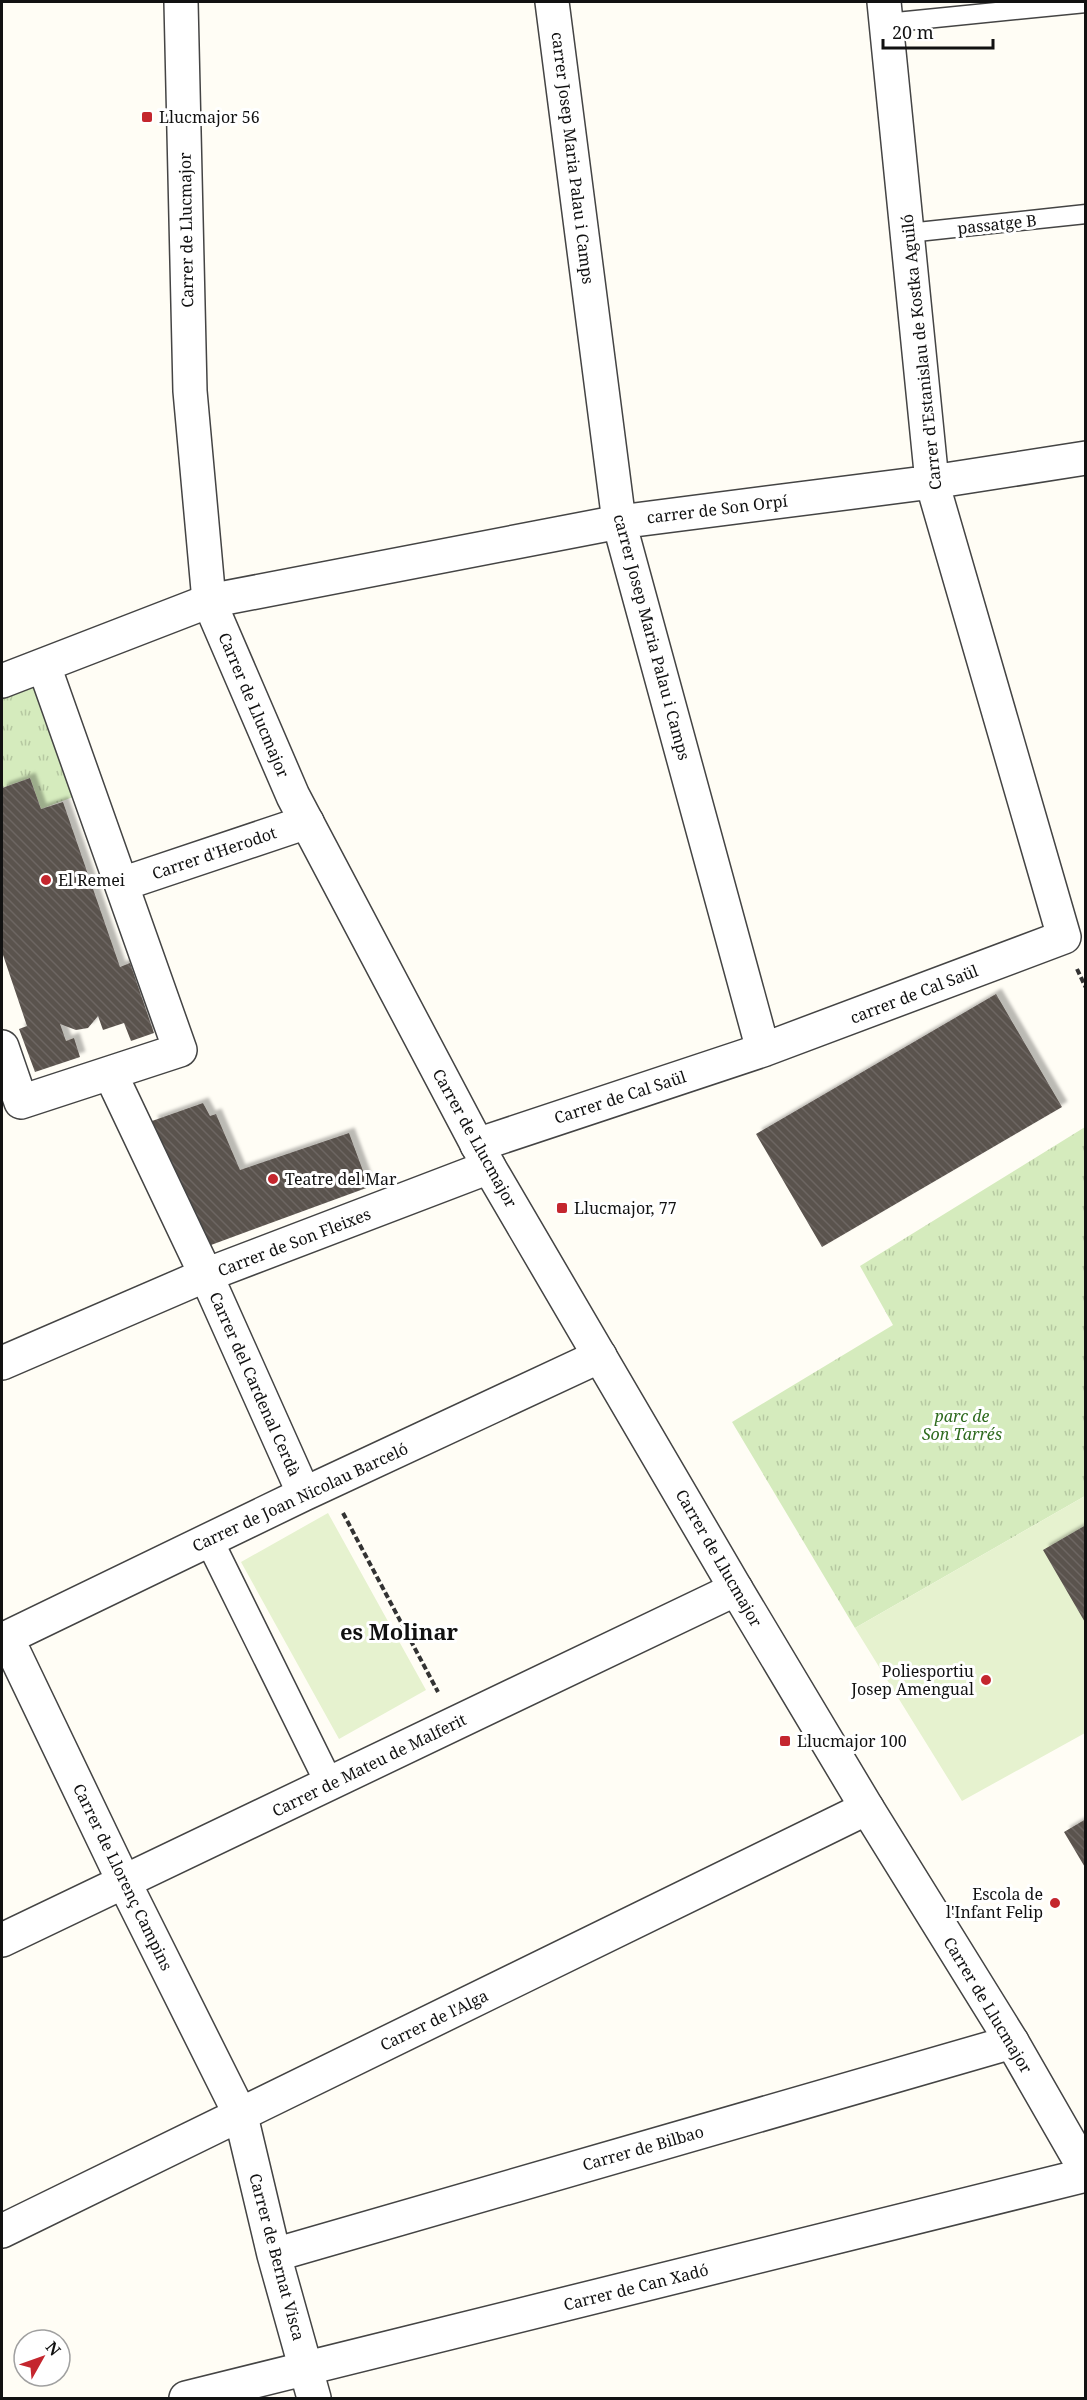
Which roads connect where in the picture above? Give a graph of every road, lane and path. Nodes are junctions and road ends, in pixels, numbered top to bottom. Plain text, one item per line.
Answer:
1 (181, 2) edge
2 (552, 2) edge
3 (1086, 3) edge
4 (885, 12) edge
5 (1086, 214) edge
6 (908, 233) junction
7 (1086, 458) edge
8 (932, 482) junction
9 (619, 522) junction
10 (209, 602) junction
11 (44, 666) junction
12 (2, 681) edge
13 (307, 822) junction
14 (122, 884) junction
15 (1064, 938) joint
16 (2, 1047) edge
17 (764, 1050) junction
18 (110, 1073) junction
19 (483, 1156) junction
20 (206, 1275) junction
21 (600, 1356) junction
22 (2, 1364) edge
23 (316, 1488) junction
24 (209, 1540) junction
25 (736, 1589) junction
26 (4, 1639) edge
27 (455, 1724) junction
28 (329, 1784) junction
29 (867, 1808) junction
30 (124, 1882) junction
31 (2, 1940) edge
32 (1012, 2042) junction
33 (241, 2116) junction
34 (1086, 2173) edge
35 (2, 2231) edge
36 (274, 2255) junction
37 (311, 2384) edge
38 (186, 2398) edge

1 - 10 street, Carrer de Llucmajor
2 - 9 street, carrer Josep Maria Palau i Camps
3 - 4 lane
4 - 6 street, Carrer d'Estanislau de Kostka Aguiló
5 - 6 lane, passatge B
6 - 8 street, Carrer d'Estanislau de Kostka Aguiló
7 - 8 street, carrer de Son Orpí
8 - 9 street, carrer de Son Orpí
8 - 15 street, Carrer d'Estanislau de Kostka Aguiló
9 - 10 street, carrer de Son Orpí
9 - 17 street, carrer Josep Maria Palau i Camps
10 - 11 street, carrer de Son Orpí
10 - 13 street, Carrer de Llucmajor
11 - 12 street, carrer de Son Orpí
11 - 14 street
13 - 14 street, Carrer d'Herodot
13 - 19 street, Carrer de Llucmajor
14 - 18 street
15 - 17 street, carrer de Cal Saül
16 - 18 street
17 - 19 street, Carrer de Cal Saül
18 - 20 street, Carrer de Son Fleixes
19 - 20 street, Carrer de Son Fleixes
19 - 21 street, Carrer de Llucmajor
20 - 22 street
20 - 23 street, Carrer del Cardenal Cerdà
21 - 23 street, Carrer de Joan Nicolau Barceló
21 - 25 street, Carrer de Llucmajor
23 - 24 street, Carrer de Joan Nicolau Barceló
23 - 27 path
24 - 26 street, Carrer de Joan Nicolau Barceló
24 - 28 street
25 - 27 street, Carrer de Mateu de Malferit
25 - 29 street, Carrer de Llucmajor
26 - 30 street, Carrer de Llorenç Campins
27 - 28 street, Carrer de Mateu de Malferit
28 - 30 street, Carrer de Mateu de Malferit
29 - 32 street, Carrer de Llucmajor
29 - 33 street, Carrer de l'Alga
30 - 31 street, Carrer de Mateu de Malferit
30 - 33 street, Carrer de Llorenç Campins
32 - 34 street, Carrer de Llucmajor
32 - 36 street, Carrer de Bilbao
33 - 35 street, Carrer de l'Alga
33 - 36 street, Carrer de Bernat Visca
34 - 37 street, Carrer de Can Xadó
36 - 37 street, Carrer de Bernat Visca
37 - 38 street, Carrer de Can Xadó

